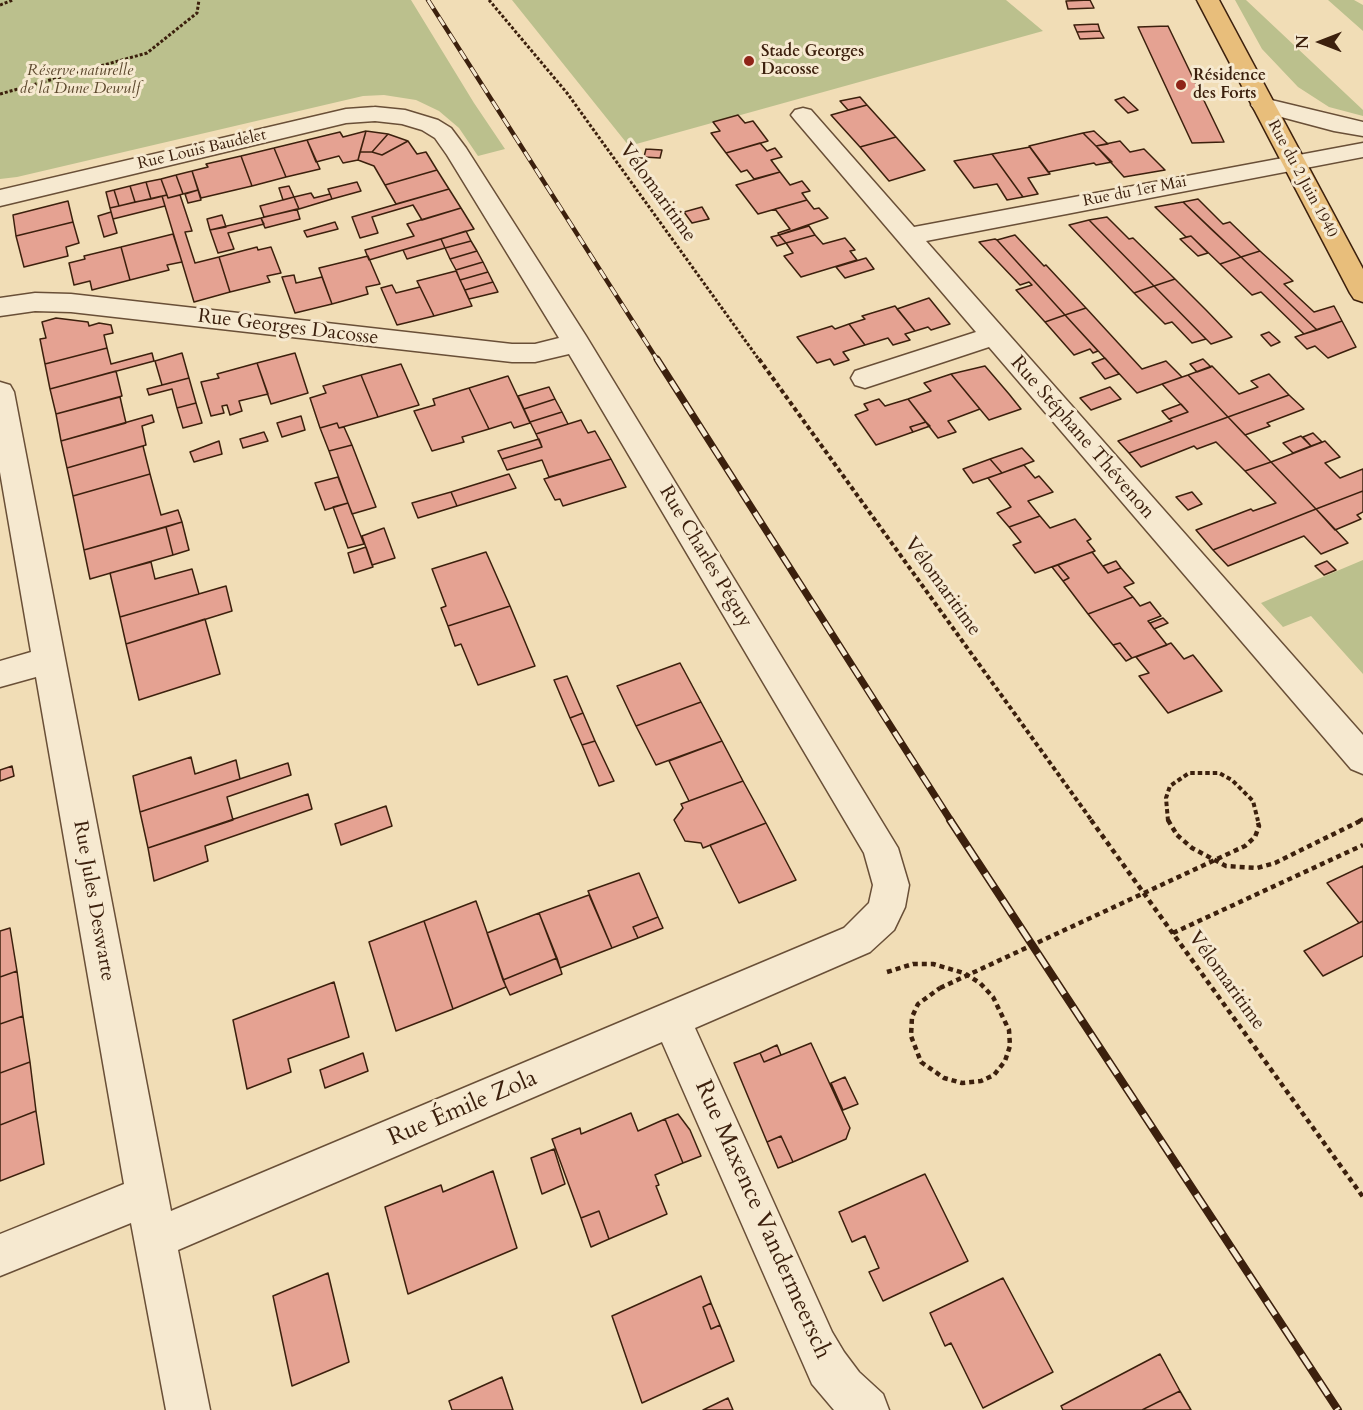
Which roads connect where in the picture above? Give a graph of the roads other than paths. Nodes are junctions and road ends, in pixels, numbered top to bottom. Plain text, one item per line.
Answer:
1 (1208, 0) edge
2 (1263, 105) junction
3 (803, 115) dead end
4 (405, 117) joint
5 (1363, 129) edge
6 (1363, 150) edge
7 (1294, 163) junction
8 (0, 198) edge
9 (908, 237) junction
10 (1363, 293) edge
11 (0, 307) edge
12 (993, 336) junction
13 (576, 343) junction
14 (865, 378) dead end
15 (0, 392) edge
16 (49, 660) junction
17 (0, 675) edge
18 (1363, 759) edge
19 (770, 978) joint
20 (672, 1020) junction
21 (147, 1196) junction
22 (155, 1239) junction
23 (0, 1255) edge
24 (188, 1410) edge
25 (867, 1410) edge

1 - 2 main road, Rue du 2 Juin 1940
2 - 5 street
2 - 7 main road, Rue du 2 Juin 1940
3 - 9 street, Rue Stéphane Thévenon
4 - 8 street, Rue Louis Baudelet
4 - 13 street, Rue Charles Péguy
6 - 7 street, Rue du 1er Mai
7 - 9 street, Rue du 1er Mai
7 - 10 main road, Rue du 2 Juin 1940
9 - 12 street, Rue Stéphane Thévenon
11 - 13 street, Rue Georges Dacosse
12 - 14 street
12 - 18 street, Rue Stéphane Thévenon
13 - 19 street, Rue Charles Péguy
15 - 16 street, Rue Jules Deswarte
16 - 17 street
16 - 21 street, Rue Jules Deswarte
19 - 20 street, Rue Émile Zola
20 - 22 street, Rue Émile Zola
20 - 25 street, Rue Maxence Vandermeersch
21 - 22 street, Rue Jules Deswarte
21 - 23 street
22 - 24 street, Rue Jules Deswarte

